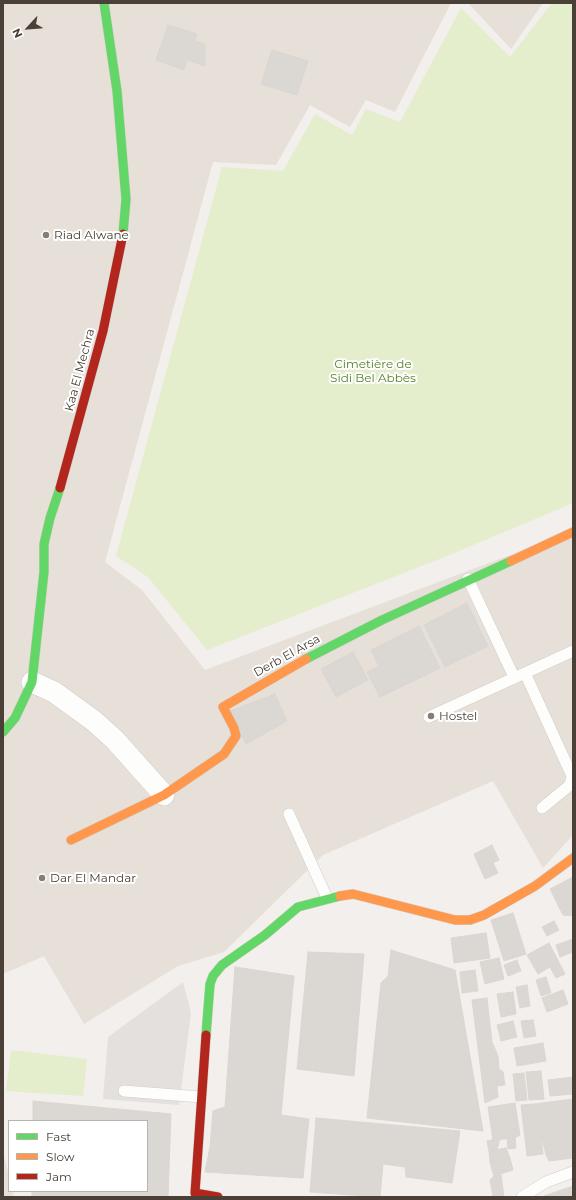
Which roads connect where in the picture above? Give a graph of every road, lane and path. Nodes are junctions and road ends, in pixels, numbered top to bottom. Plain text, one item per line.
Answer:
1 (104, 3) edge
2 (573, 532) edge
3 (468, 580) junction
4 (573, 651) edge
5 (525, 673) junction
6 (514, 677) junction
7 (32, 682) junction
8 (429, 717) dead end
9 (3, 732) edge
10 (164, 795) junction
11 (542, 808) dead end
12 (289, 814) dead end
13 (71, 840) dead end
14 (573, 858) edge
15 (327, 898) junction
16 (124, 1091) dead end
17 (201, 1097) junction
18 (573, 1172) edge
19 (194, 1195) edge
20 (218, 1197) edge
21 (522, 1197) edge

1 - 7 street, Kaa El Mechra
2 - 3 street, Derb El Arsa
3 - 6 lane
3 - 10 street, Derb El Arsa
4 - 5 lane
5 - 6 lane
5 - 11 lane
6 - 8 lane
7 - 9 street, Kaa El Mechra
7 - 10 street
10 - 13 street, Derb El Arsa
12 - 15 lane
14 - 15 street
15 - 17 street
16 - 17 lane
17 - 19 street
18 - 21 lane
19 - 20 street

